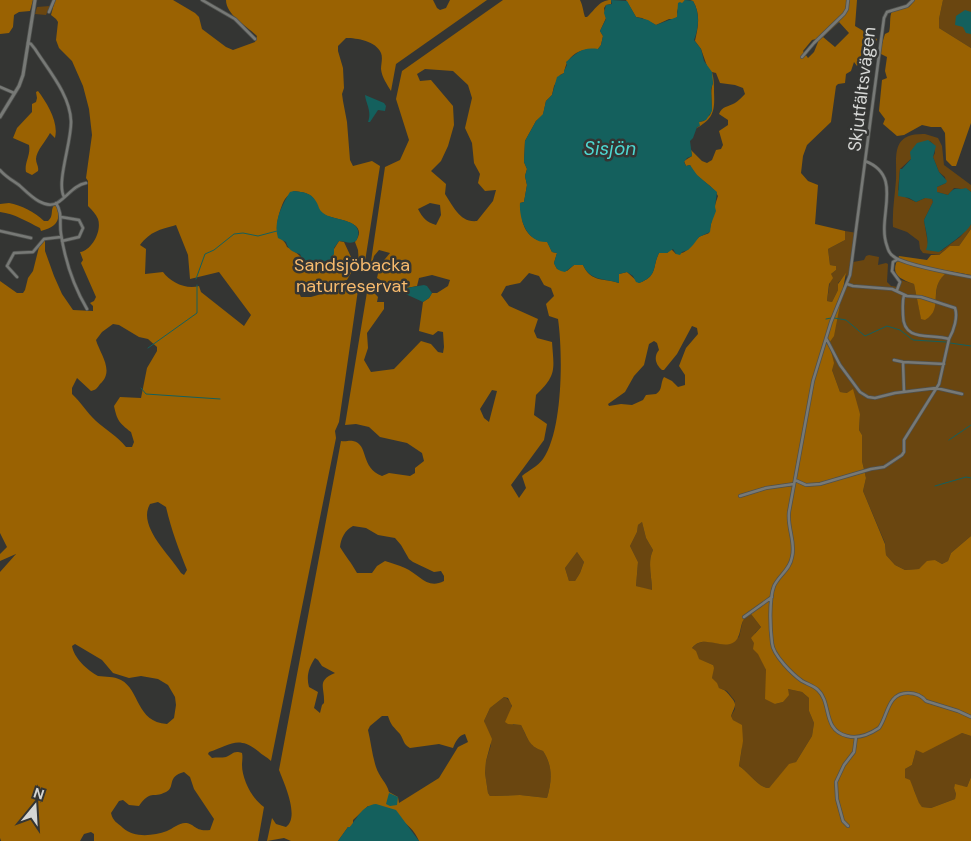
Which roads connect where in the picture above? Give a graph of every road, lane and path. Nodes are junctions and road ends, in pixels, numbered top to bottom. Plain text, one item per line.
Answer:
1 (35, 0) edge
2 (54, 0) edge
3 (202, 0) edge
4 (848, 0) edge
5 (913, 0) edge
6 (49, 12) dead end
7 (255, 39) dead end
8 (28, 43) junction
9 (802, 57) dead end
10 (0, 86) edge
11 (14, 93) junction
12 (0, 117) edge
13 (865, 161) junction
14 (0, 170) edge
15 (86, 183) dead end
16 (64, 197) junction
17 (56, 203) junction
18 (61, 218) junction
19 (0, 231) edge
20 (31, 238) dead end
21 (62, 239) junction
22 (898, 259) junction
23 (18, 277) dead end
24 (971, 277) edge
25 (847, 284) junction
26 (896, 290) junction
27 (904, 296) junction
28 (87, 309) dead end
29 (826, 338) junction
30 (949, 338) junction
31 (894, 360) dead end
32 (904, 362) junction
33 (944, 364) junction
34 (936, 388) junction
35 (904, 391) junction
36 (962, 394) dead end
37 (795, 482) junction
38 (740, 496) dead end
39 (772, 597) junction
40 (744, 617) dead end
41 (971, 717) edge
42 (856, 737) junction
43 (848, 826) dead end

1 - 8 street
2 - 6 street
3 - 7 street
4 - 9 street
5 - 13 street, Skjutfältsvägen
8 - 11 street
8 - 16 street
10 - 11 street
11 - 12 street
13 - 22 street, Skjutfältsvägen
13 - 25 street
14 - 17 street
15 - 16 street
16 - 17 street
17 - 18 street
18 - 21 street
18 - 21 street
19 - 20 street
21 - 23 street
21 - 28 street
22 - 24 street
22 - 26 street
25 - 26 street
25 - 29 street
26 - 27 street
27 - 30 street
27 - 30 street
29 - 35 street
29 - 37 street
30 - 33 street
31 - 32 street
32 - 33 street
32 - 35 street
33 - 34 street
34 - 35 street
34 - 36 street
34 - 37 street
37 - 38 street
37 - 39 street
39 - 40 street
39 - 42 street
41 - 42 street
42 - 43 street

